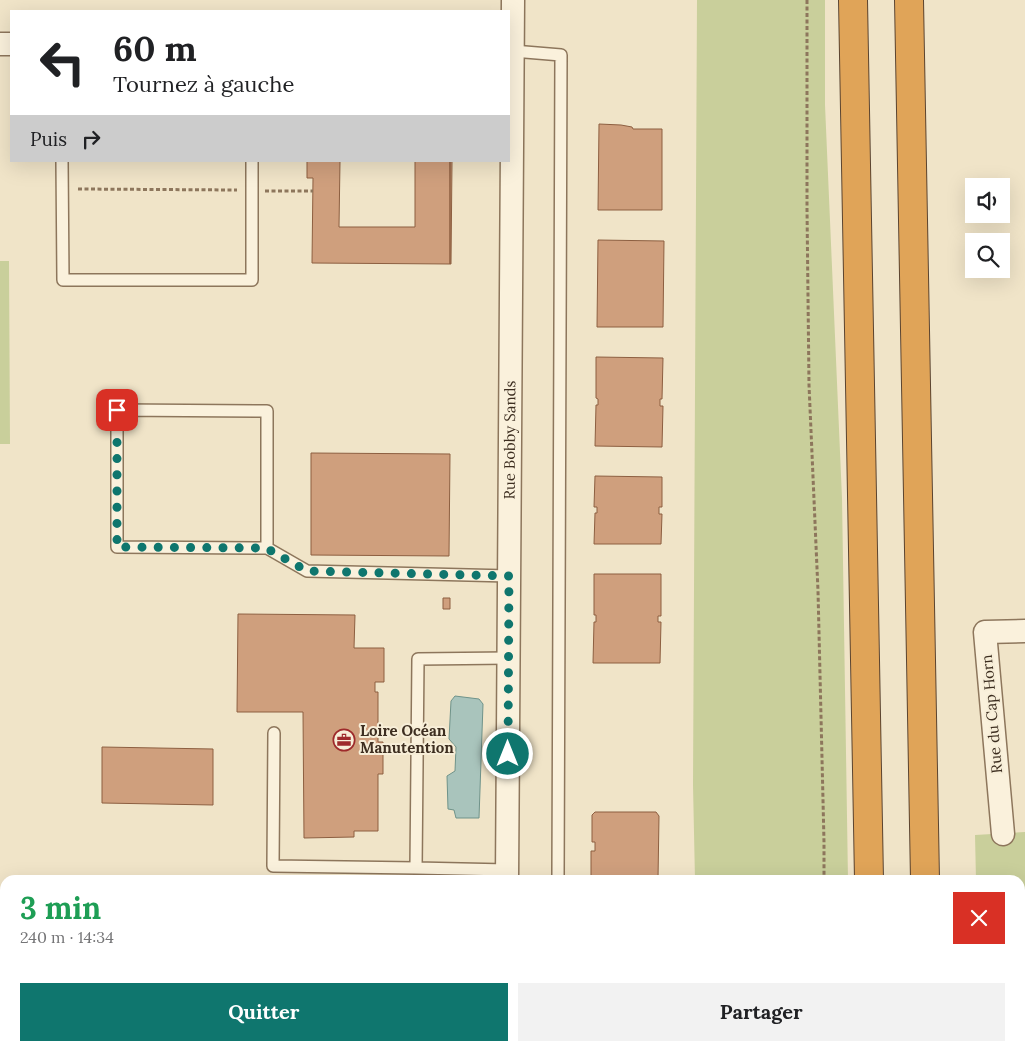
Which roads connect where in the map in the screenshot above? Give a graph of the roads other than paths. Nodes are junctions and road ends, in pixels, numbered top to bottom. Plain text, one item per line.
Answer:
1 (513, 0) edge
2 (853, 0) edge
3 (909, 0) edge
4 (511, 50) edge
5 (62, 162) edge
6 (252, 162) edge
7 (266, 548) junction
8 (509, 576) junction
9 (1025, 631) edge
10 (509, 658) junction
11 (274, 733) dead end
12 (1003, 834) dead end
13 (416, 868) junction
14 (507, 875) edge
15 (558, 875) edge
16 (869, 875) edge
17 (925, 875) edge

1 - 4 street, Rue Bobby Sands
2 - 16 highway
3 - 17 highway
4 - 8 street, Rue Bobby Sands
4 - 15 lane
5 - 6 lane
7 - 7 lane
7 - 8 lane
8 - 10 street, Rue Bobby Sands
9 - 12 street, Rue du Cap Horn
10 - 13 lane
10 - 14 street, Rue Bobby Sands
11 - 13 lane
13 - 14 lane

